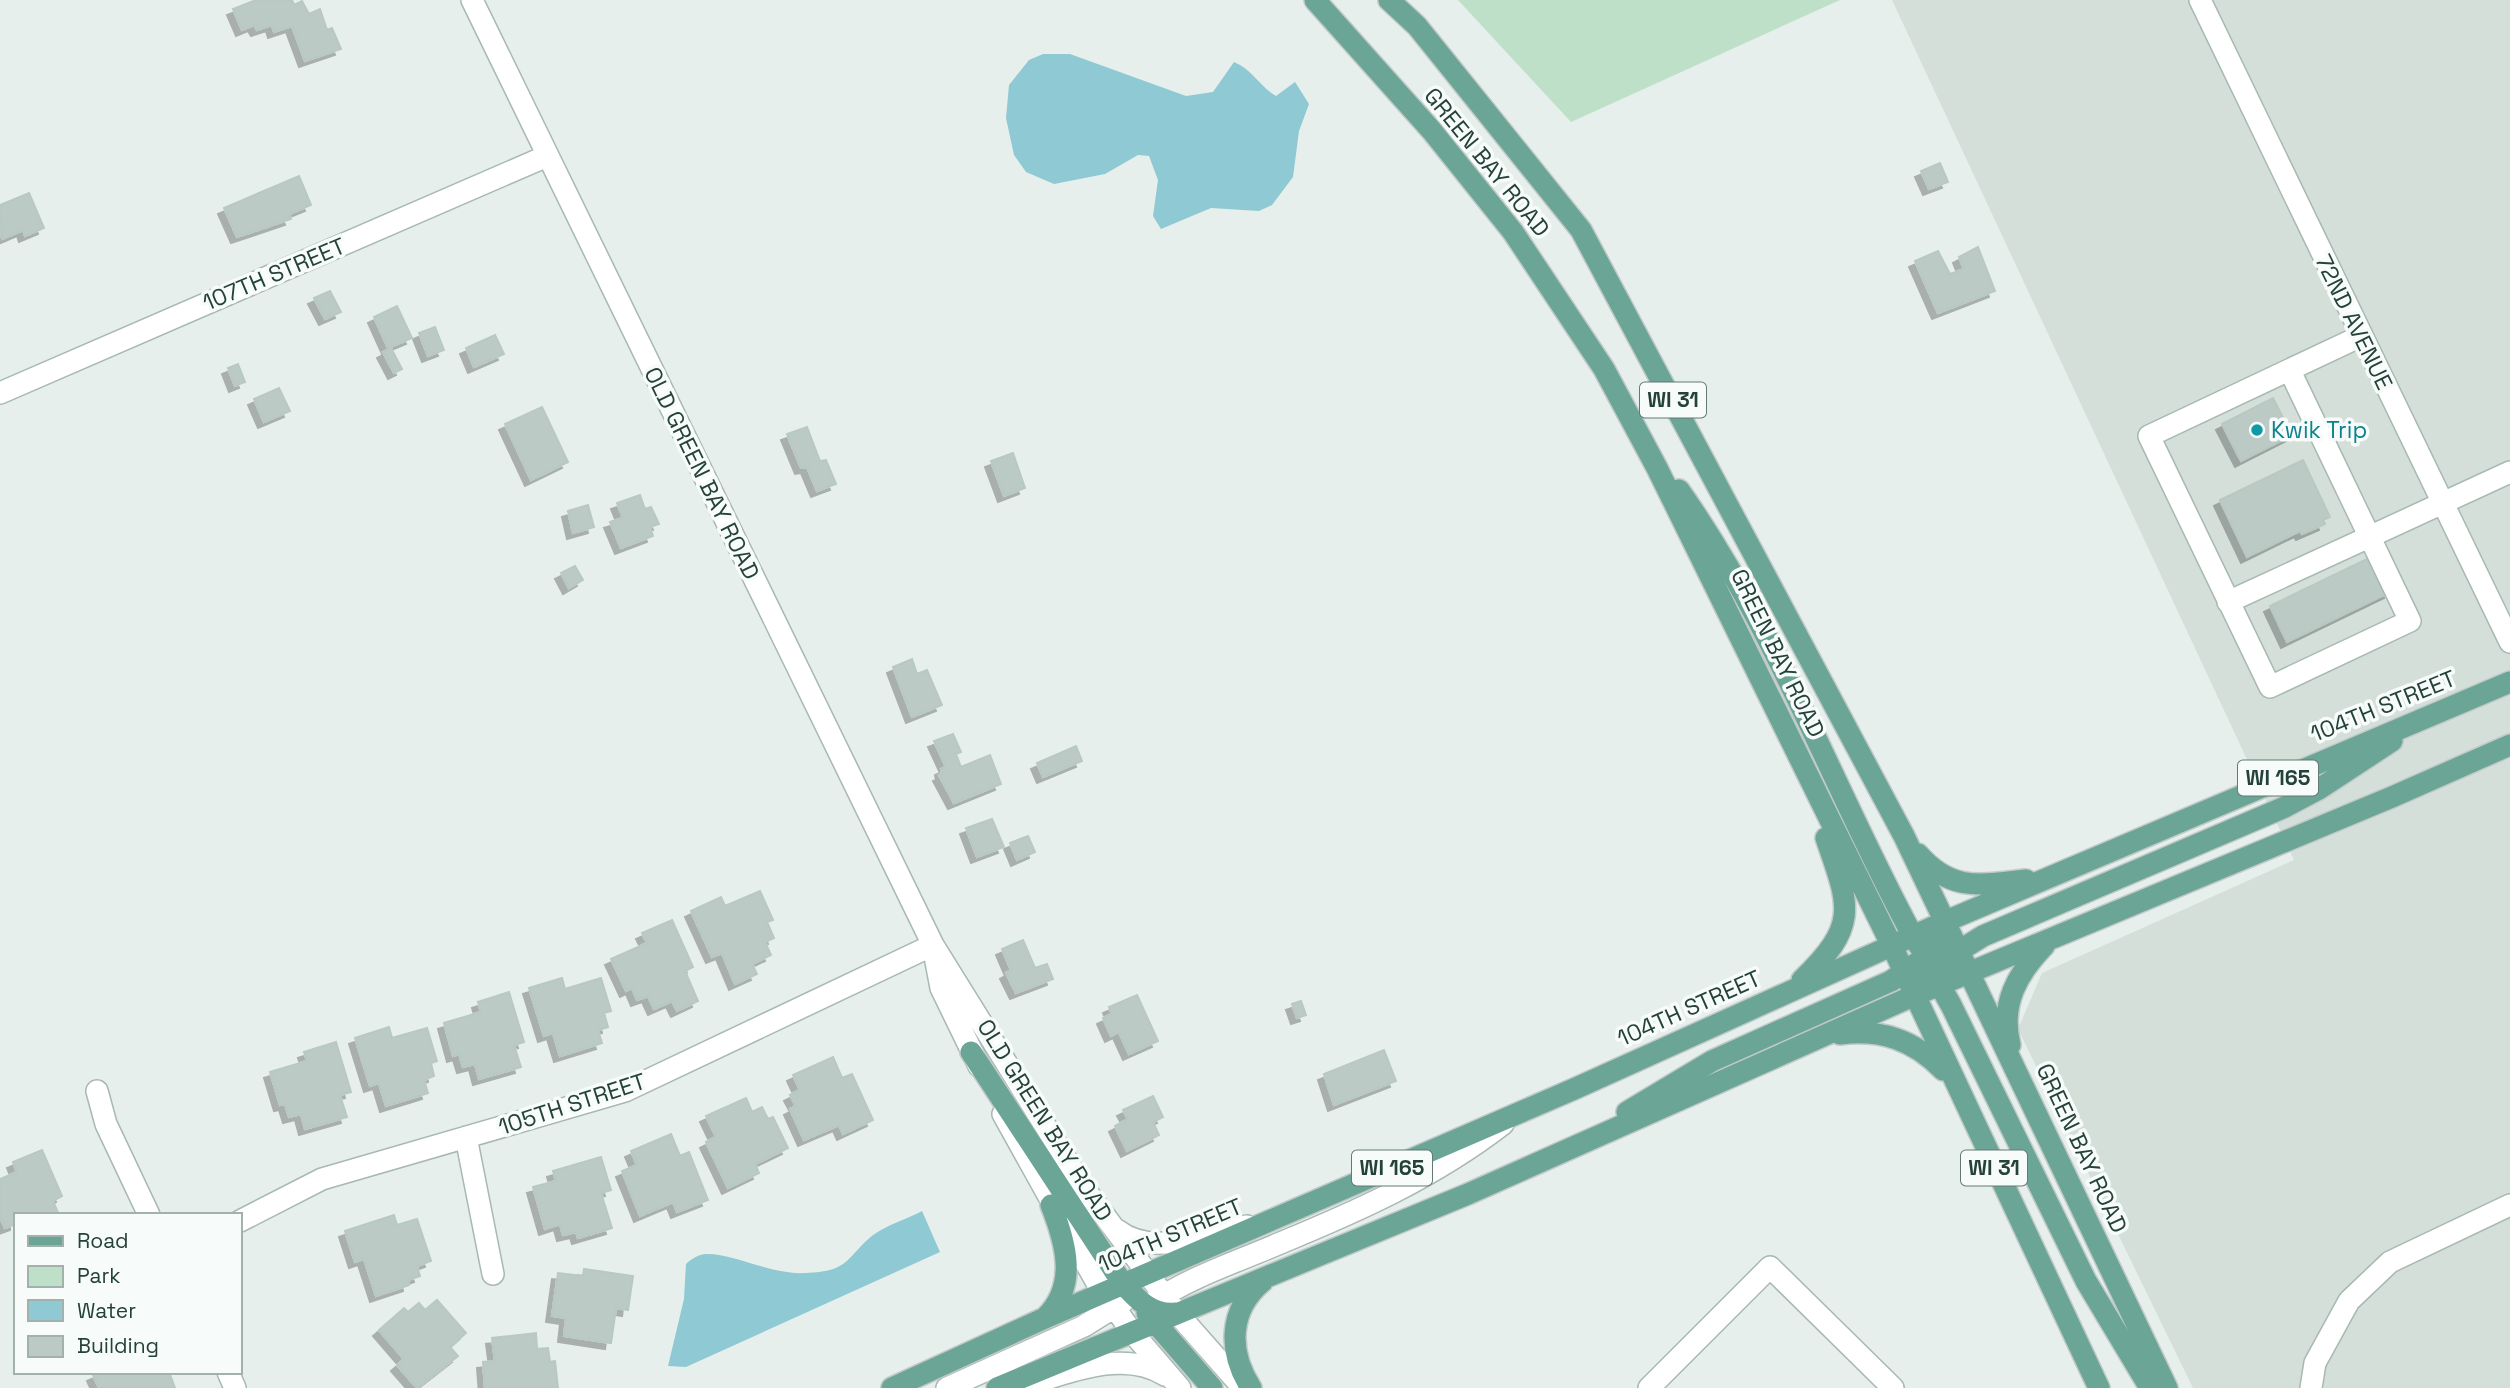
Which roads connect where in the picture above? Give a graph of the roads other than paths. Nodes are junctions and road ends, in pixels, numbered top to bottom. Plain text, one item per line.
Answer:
1 (472, 0) edge
2 (1315, 0) edge
3 (1389, 0) edge
4 (2200, 0) edge
5 (547, 156) junction
6 (2361, 336) junction
7 (2290, 371) junction
8 (0, 393) edge
9 (1643, 440) junction
10 (2510, 472) edge
11 (2441, 503) junction
12 (2368, 535) junction
13 (2228, 602) junction
14 (2510, 642) edge
15 (2510, 682) edge
16 (2429, 716) junction
17 (2510, 745) edge
18 (1817, 793) junction
19 (1904, 835) junction
20 (2047, 878) junction
21 (1944, 922) junction
22 (1913, 936) junction
23 (2048, 942) junction
24 (933, 945) junction
25 (1892, 946) junction
26 (1958, 949) junction
27 (1930, 967) junction
28 (1903, 973) junction
29 (1969, 974) junction
30 (1792, 990) junction
31 (1913, 996) junction
32 (1824, 1036) junction
33 (971, 1052) junction
34 (2016, 1071) junction
35 (1953, 1082) junction
36 (97, 1091) dead end
37 (1516, 1115) junction
38 (466, 1138) junction
39 (1572, 1148) junction
40 (1051, 1205) junction
41 (2510, 1205) edge
42 (148, 1213) edge
43 (242, 1220) edge
44 (1264, 1223) junction
45 (1110, 1224) junction
46 (493, 1274) dead end
47 (1147, 1274) junction
48 (1273, 1274) junction
49 (1139, 1303) junction
50 (1045, 1318) junction
51 (1132, 1332) junction
52 (1177, 1384) edge
53 (892, 1388) edge
54 (947, 1388) edge
55 (997, 1388) edge
56 (1015, 1388) edge
57 (1212, 1388) edge
58 (1243, 1388) edge
59 (1251, 1388) edge
60 (1649, 1388) edge
61 (1893, 1388) edge
62 (2099, 1388) edge
63 (2150, 1388) edge
64 (2167, 1388) edge
65 (2311, 1388) edge

1 - 5 street, OLD GREEN BAY ROAD
2 - 9 main road, GREEN BAY ROAD / WI 31
3 - 19 main road, GREEN BAY ROAD / WI 31
4 - 6 street, 72ND AVENUE
5 - 8 street, 107TH STREET
5 - 24 street, OLD GREEN BAY ROAD
6 - 7 street
6 - 11 street, 72ND AVENUE
7 - 12 street
7 - 13 street
9 - 18 main road, GREEN BAY ROAD / WI 31
9 - 22 main road
10 - 11 street
11 - 12 street
11 - 14 street, 72ND AVENUE
12 - 13 street
12 - 13 street
15 - 16 main road, 104TH STREET / WI 165
16 - 20 main road, 104TH STREET / WI 165
16 - 26 main road
17 - 23 main road, WI 165
18 - 25 main road, GREEN BAY ROAD / WI 31
18 - 30 main road
19 - 20 main road
19 - 21 main road, GREEN BAY ROAD / WI 31
20 - 21 main road, 104TH STREET / WI 165
21 - 22 main road, 104TH STREET / WI 165
21 - 26 main road, GREEN BAY ROAD / WI 31
21 - 27 main road
22 - 25 main road, 104TH STREET / WI 165
22 - 27 main road
23 - 29 main road, WI 165
23 - 34 main road
24 - 33 street, OLD GREEN BAY ROAD
24 - 38 street, 105TH STREET
24 - 45 street, OLD GREEN BAY ROAD
25 - 27 main road
25 - 28 main road, GREEN BAY ROAD / WI 31
25 - 30 main road, 104TH STREET / WI 165
26 - 27 main road
26 - 29 main road, GREEN BAY ROAD / WI 31
27 - 28 main road
27 - 29 main road
27 - 31 main road
27 - 63 main road
28 - 31 main road, GREEN BAY ROAD / WI 31
28 - 39 main road
29 - 34 main road, GREEN BAY ROAD / WI 31
30 - 37 main road, 104TH STREET / WI 165
31 - 32 main road, 104TH STREET / WI 165
31 - 35 main road, GREEN BAY ROAD / WI 31
32 - 35 main road
32 - 39 main road, 104TH STREET / WI 165
33 - 40 street, OLD GREEN BAY ROAD
33 - 49 main road
34 - 64 main road, GREEN BAY ROAD / WI 31
35 - 62 main road, GREEN BAY ROAD / WI 31
36 - 42 street
37 - 44 main road, 104TH STREET / WI 165
37 - 49 street
38 - 43 street, 105TH STREET
38 - 46 street
39 - 48 main road, 104TH STREET / WI 165
40 - 49 street, OLD GREEN BAY ROAD
40 - 50 main road
41 - 65 street
44 - 45 street
44 - 47 main road, 104TH STREET / WI 165
45 - 47 street, OLD GREEN BAY ROAD
47 - 49 main road, 104TH STREET / WI 165
48 - 49 main road, 104TH STREET / WI 165
48 - 59 main road
49 - 50 main road, 104TH STREET / WI 165
49 - 51 main road, 104TH STREET / WI 165
49 - 51 street, OLD GREEN BAY ROAD
49 - 54 street
49 - 57 main road
49 - 58 street, OLD GREEN BAY ROAD
50 - 53 main road, 104TH STREET / WI 165
51 - 52 street, OLD GREEN BAY ROAD
51 - 55 main road, 104TH STREET / WI 165
52 - 56 street
60 - 61 street

